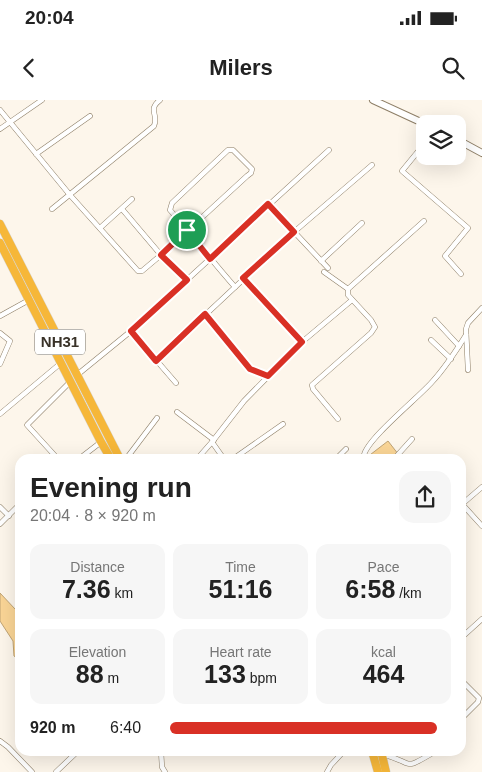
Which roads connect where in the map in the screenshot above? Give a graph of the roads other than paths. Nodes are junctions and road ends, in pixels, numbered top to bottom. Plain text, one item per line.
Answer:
1 (40, 100) edge
2 (160, 100) edge
3 (373, 100) edge
4 (0, 110) edge
5 (90, 116) dead end
6 (416, 120) edge
7 (9, 122) junction
8 (0, 129) edge
9 (466, 144) edge
10 (329, 150) dead end
11 (482, 152) edge
12 (36, 154) junction
13 (416, 154) edge
14 (372, 165) dead end
15 (70, 194) junction
16 (132, 199) dead end
17 (268, 204) junction
18 (122, 209) junction
19 (52, 210) dead end
20 (424, 220) dead end
21 (362, 223) dead end
22 (0, 224) edge
23 (100, 228) junction
24 (187, 230) junction
25 (294, 232) junction
26 (0, 243) edge
27 (161, 255) junction
28 (210, 259) junction
29 (321, 261) junction
30 (461, 274) dead end
31 (243, 278) junction
32 (187, 280) junction
33 (235, 287) junction
34 (348, 289) junction
35 (29, 300) junction
36 (352, 300) junction
37 (482, 308) edge
38 (205, 314) junction
39 (0, 316) edge
40 (435, 320) dead end
41 (131, 331) junction
42 (0, 333) edge
43 (466, 335) junction
44 (432, 340) dead end
45 (302, 342) junction
46 (459, 346) junction
47 (450, 359) junction
48 (156, 361) junction
49 (62, 363) junction
50 (0, 364) edge
51 (468, 370) dead end
52 (268, 376) junction
53 (74, 378) junction
54 (176, 383) dead end
55 (177, 412) dead end
56 (0, 414) edge
57 (157, 418) dead end
58 (338, 419) dead end
59 (283, 424) dead end
60 (412, 439) dead end
61 (213, 441) junction
62 (101, 442) junction
63 (346, 449) dead end
64 (53, 454) edge
65 (85, 454) edge
66 (108, 454) edge
67 (117, 454) edge
68 (130, 454) edge
69 (201, 454) edge
70 (221, 454) edge
71 (240, 454) edge
72 (341, 454) edge
73 (364, 454) edge
74 (398, 454) edge
75 (482, 488) edge
76 (466, 501) edge
77 (0, 507) edge
78 (466, 508) edge
79 (15, 509) edge
80 (8, 516) junction
81 (0, 524) edge
82 (482, 526) edge
83 (482, 619) edge
84 (466, 633) edge
85 (466, 685) edge
86 (466, 714) edge
87 (0, 741) edge
88 (15, 754) edge
89 (17, 756) edge
90 (73, 756) edge
91 (161, 756) edge
92 (339, 756) edge
93 (373, 756) edge
94 (383, 756) edge
95 (390, 756) edge
96 (431, 756) edge
97 (407, 769) dead end
98 (418, 769) dead end
99 (32, 772) edge
100 (56, 772) edge
101 (164, 772) edge
102 (327, 772) edge
103 (378, 772) edge
104 (386, 772) edge

1 - 7 street
2 - 15 street
3 - 6 street
4 - 7 street
5 - 12 street
7 - 8 street
7 - 12 street
9 - 11 street
10 - 17 street
12 - 15 street
13 - 30 street
14 - 25 street
15 - 19 street
15 - 23 street
16 - 18 street
17 - 25 street
17 - 28 street
18 - 23 street
18 - 27 street
20 - 34 street
21 - 29 street
22 - 53 highway, NH31
23 - 27 street
24 - 24 street
24 - 27 street
24 - 28 street
25 - 29 street
25 - 31 street
26 - 35 highway, NH31
27 - 32 street
28 - 32 street
28 - 33 street
29 - 34 street
31 - 33 street
31 - 45 street
32 - 41 street
33 - 38 street
34 - 36 street
35 - 39 street
35 - 49 highway, NH31
36 - 45 street
36 - 58 street
37 - 43 street
38 - 48 street
38 - 52 street
40 - 46 street
41 - 48 street
41 - 53 street
42 - 50 street
43 - 46 street
43 - 51 street
44 - 47 street
45 - 52 street
46 - 47 street
47 - 73 street
48 - 54 street
49 - 53 highway, NH31
49 - 56 street
52 - 61 street
53 - 62 highway, NH31
53 - 64 street
53 - 67 highway, NH31
55 - 61 street
57 - 68 street
59 - 71 street
60 - 74 street
61 - 69 street
61 - 70 street
62 - 65 street
62 - 66 highway, NH31
63 - 72 street
75 - 76 street
77 - 80 street
78 - 82 street
79 - 80 street
80 - 81 street
83 - 84 street
85 - 86 street
87 - 88 street
89 - 99 street
90 - 100 street
91 - 101 street
92 - 102 street
93 - 103 highway
94 - 104 highway
95 - 97 street
96 - 98 street

